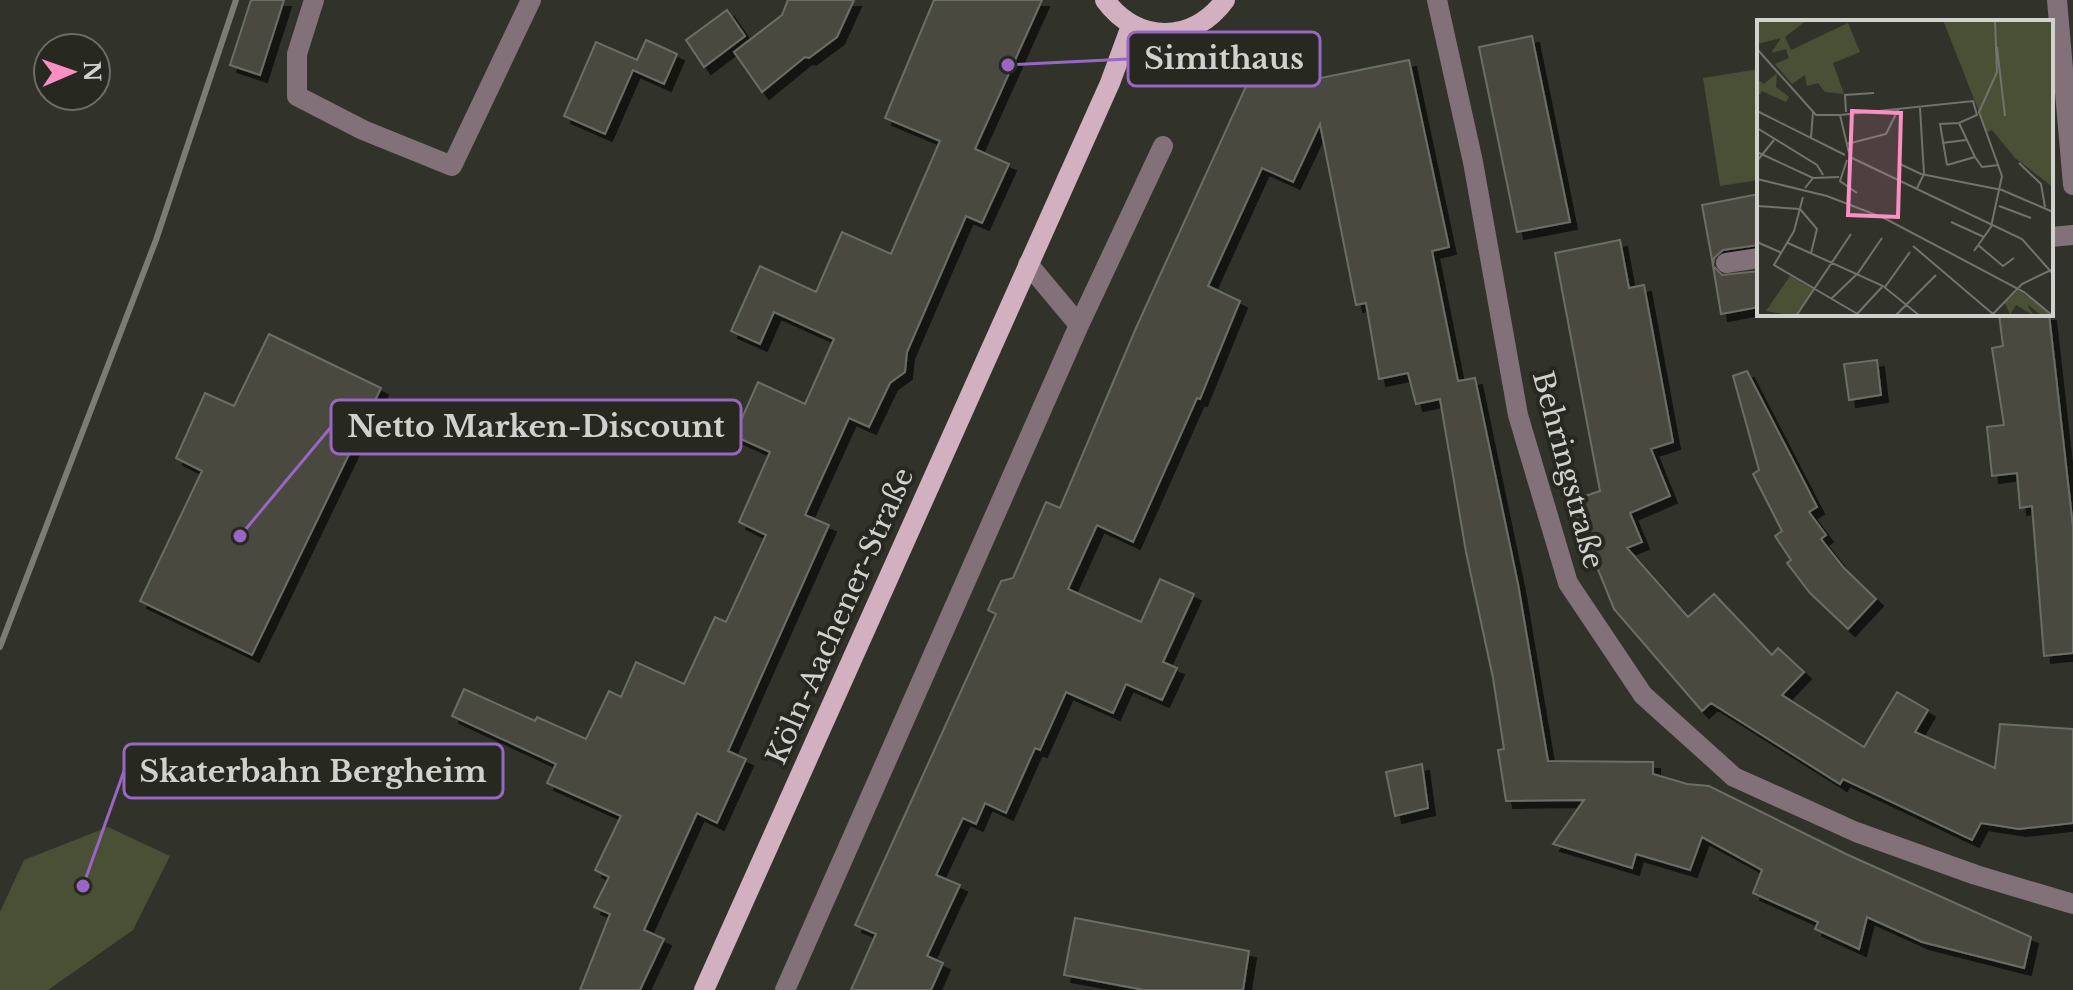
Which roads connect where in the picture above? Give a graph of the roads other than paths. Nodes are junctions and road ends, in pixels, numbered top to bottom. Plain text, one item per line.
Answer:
1 (314, 0) edge
2 (531, 0) edge
3 (1105, 0) edge
4 (1225, 0) edge
5 (1437, 0) edge
6 (2057, 0) edge
7 (1131, 26) junction
8 (1163, 146) dead end
9 (2073, 185) edge
10 (2073, 235) edge
11 (2053, 237) edge
12 (1757, 258) edge
13 (1726, 263) dead end
14 (1028, 264) junction
15 (1079, 325) junction
16 (2073, 904) edge
17 (704, 990) edge
18 (785, 990) edge

1 - 2 street
3 - 7 main road
4 - 7 main road
5 - 16 street, Behringstraße
6 - 9 street
7 - 14 main road, Köln-Aachener-Straße
8 - 15 street
10 - 11 street
12 - 13 street
14 - 15 street
14 - 17 main road, Köln-Aachener-Straße
15 - 18 street

